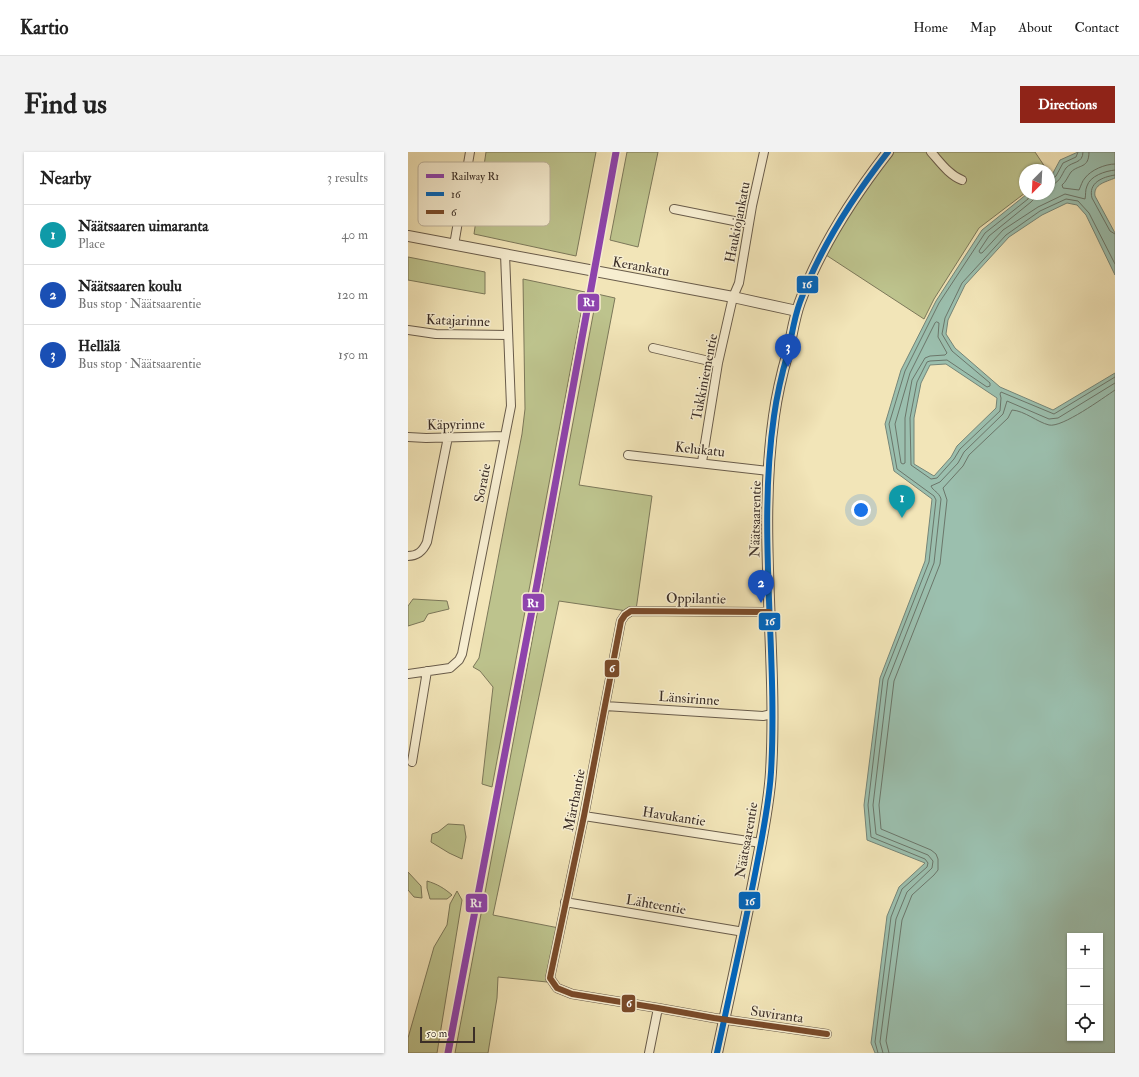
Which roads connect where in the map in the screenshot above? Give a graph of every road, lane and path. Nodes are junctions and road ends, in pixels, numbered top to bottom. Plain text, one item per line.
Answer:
1 (470, 152) edge
2 (764, 152) edge
3 (888, 152) edge
4 (931, 152) edge
5 (468, 162) edge
6 (962, 180) dead end
7 (674, 210) dead end
8 (749, 224) junction
9 (457, 226) edge
10 (408, 236) edge
11 (454, 245) junction
12 (505, 254) junction
13 (734, 297) junction
14 (797, 311) junction
15 (408, 330) edge
16 (508, 335) junction
17 (653, 348) dead end
18 (718, 363) junction
19 (505, 436) junction
20 (408, 437) edge
21 (448, 437) junction
22 (628, 455) dead end
23 (702, 462) junction
24 (769, 471) junction
25 (408, 556) edge
26 (769, 612) junction
27 (625, 615) joint
28 (427, 671) junction
29 (408, 674) edge
30 (605, 706) junction
31 (772, 714) junction
32 (412, 762) dead end
33 (584, 816) junction
34 (761, 843) junction
35 (565, 902) junction
36 (744, 932) junction
37 (557, 988) joint
38 (658, 1008) junction
39 (724, 1019) junction
40 (827, 1034) dead end
41 (649, 1053) edge
42 (717, 1053) edge

1 - 5 street
2 - 8 street, Haukiojankatu
3 - 14 street, Näätsaarentie
4 - 6 street
7 - 8 street
8 - 13 street, Haukiojankatu
9 - 11 street
10 - 11 street, Kerankatu
11 - 12 street, Kerankatu
12 - 13 street, Kerankatu
12 - 16 street, Soratie
13 - 14 street, Kerankatu
13 - 18 street, Tukkiniementie
14 - 24 street, Näätsaarentie
15 - 16 street, Katajarinne
16 - 19 street, Soratie
17 - 18 street
18 - 23 street, Tukkiniementie
19 - 21 street, Käpyrinne
19 - 28 street, Soratie
20 - 21 street, Käpyrinne
21 - 25 street
22 - 23 street, Kelukatu
23 - 24 street, Kelukatu
24 - 26 street, Näätsaarentie
26 - 27 street, Oppilantie
26 - 31 street, Näätsaarentie
27 - 30 street, Märthantie
28 - 29 street, Soratie
28 - 32 street
30 - 31 street, Länsirinne
30 - 33 street, Märthantie
31 - 34 street, Näätsaarentie
33 - 34 street, Havukantie
33 - 35 street, Märthantie
34 - 36 street, Näätsaarentie
35 - 36 street, Lähteentie
35 - 37 street, Märthantie
36 - 39 street, Näätsaarentie
37 - 38 street, Suviranta
38 - 39 street, Suviranta
38 - 41 street
39 - 40 street, Suviranta
39 - 42 street, Näätsaarentie

